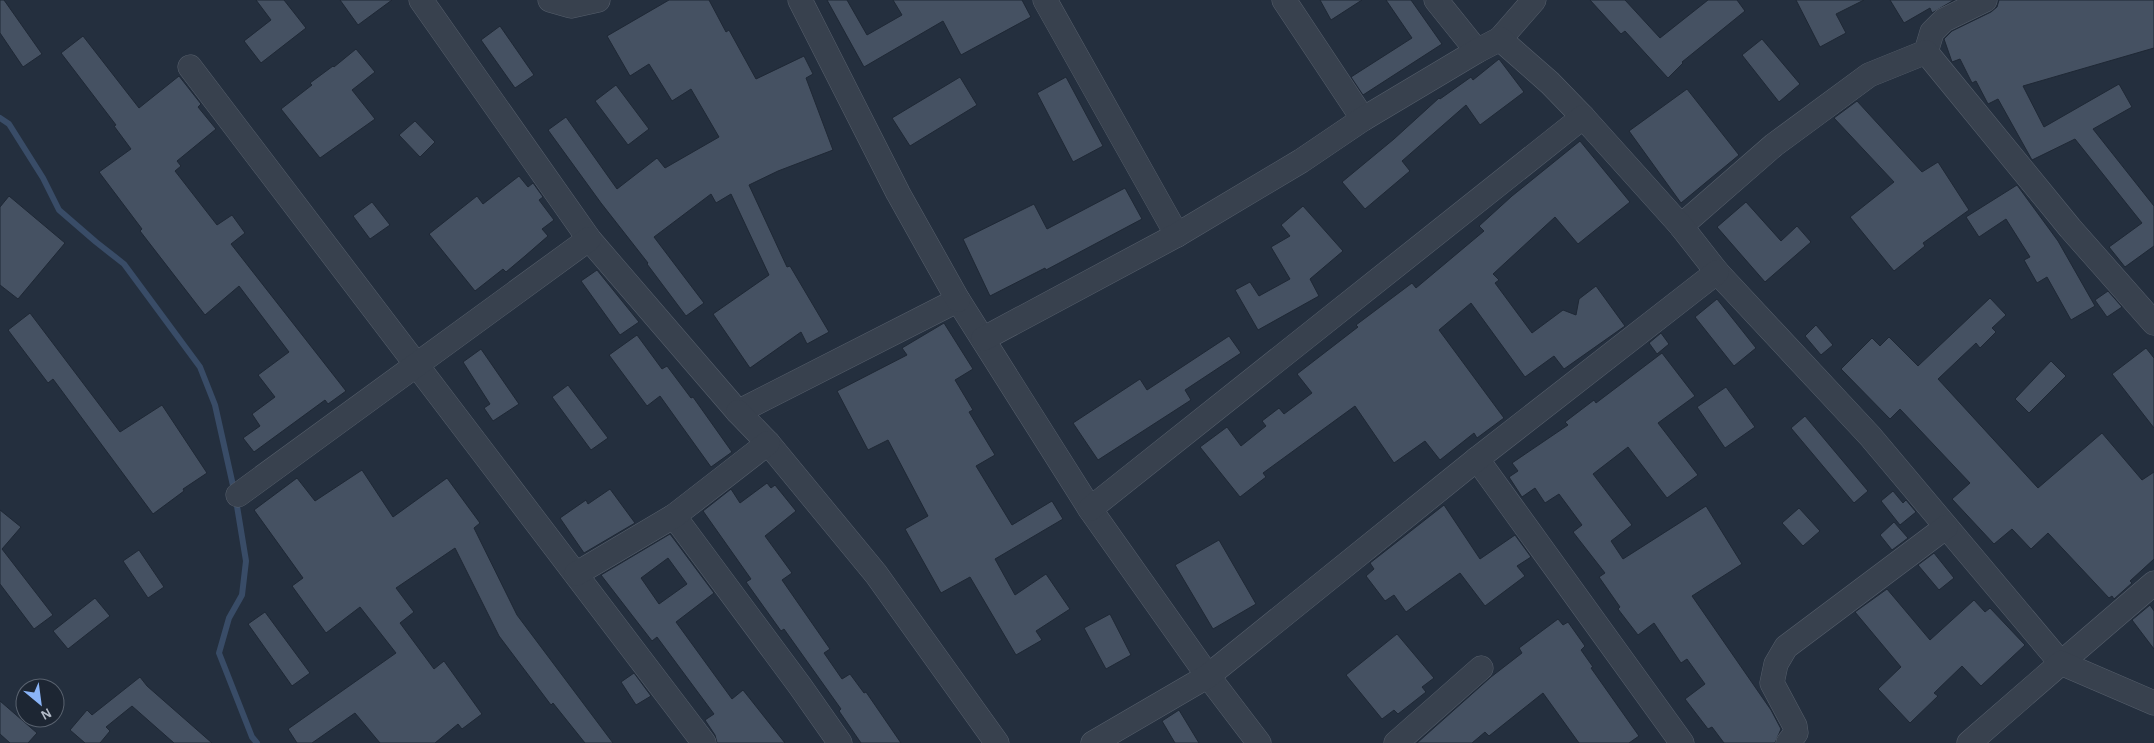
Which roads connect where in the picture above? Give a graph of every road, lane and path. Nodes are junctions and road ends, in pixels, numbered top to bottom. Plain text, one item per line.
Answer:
1 (421, 0) edge
2 (550, 0) edge
3 (598, 0) edge
4 (800, 0) edge
5 (1045, 0) edge
6 (1284, 0) edge
7 (1436, 0) edge
8 (1534, 0) edge
9 (1985, 0) edge
10 (1500, 39) junction
11 (1477, 51) junction
12 (1926, 52) junction
13 (190, 67) dead end
14 (1583, 117) junction
15 (1363, 118) junction
16 (1681, 226) junction
17 (1177, 235) junction
18 (589, 239) junction
19 (1717, 272) junction
20 (958, 300) junction
21 (2154, 323) edge
22 (982, 339) junction
23 (417, 365) junction
24 (738, 412) junction
25 (768, 443) junction
26 (1477, 459) junction
27 (238, 495) dead end
28 (1090, 509) junction
29 (674, 516) junction
30 (1946, 528) junction
31 (576, 574) junction
32 (2154, 583) edge
33 (2061, 663) junction
34 (1481, 668) dead end
35 (1208, 676) junction
36 (2154, 703) edge
37 (704, 743) edge
38 (840, 743) edge
39 (997, 743) edge
40 (1093, 743) edge
41 (1259, 743) edge
42 (1396, 743) edge
43 (1682, 743) edge
44 (1788, 743) edge
45 (1969, 743) edge

1 - 18 street
2 - 3 street
4 - 20 street
5 - 17 street
6 - 15 street
7 - 11 street
8 - 10 street
9 - 12 street
10 - 11 street
10 - 14 street
11 - 15 street
12 - 16 street
12 - 21 street
13 - 23 street
14 - 16 street
14 - 28 street
15 - 17 street
16 - 19 street
17 - 22 street
18 - 23 street
18 - 24 street
19 - 26 street
19 - 30 street
20 - 22 street
20 - 24 street
22 - 28 street
23 - 27 street
23 - 31 street
24 - 25 street
25 - 29 street
25 - 39 street
26 - 35 street
26 - 43 street
28 - 35 street
29 - 31 street
29 - 38 street
30 - 33 street
30 - 44 street
31 - 37 street
32 - 33 street
33 - 36 street
33 - 45 street
34 - 42 street
35 - 40 street
35 - 41 street

